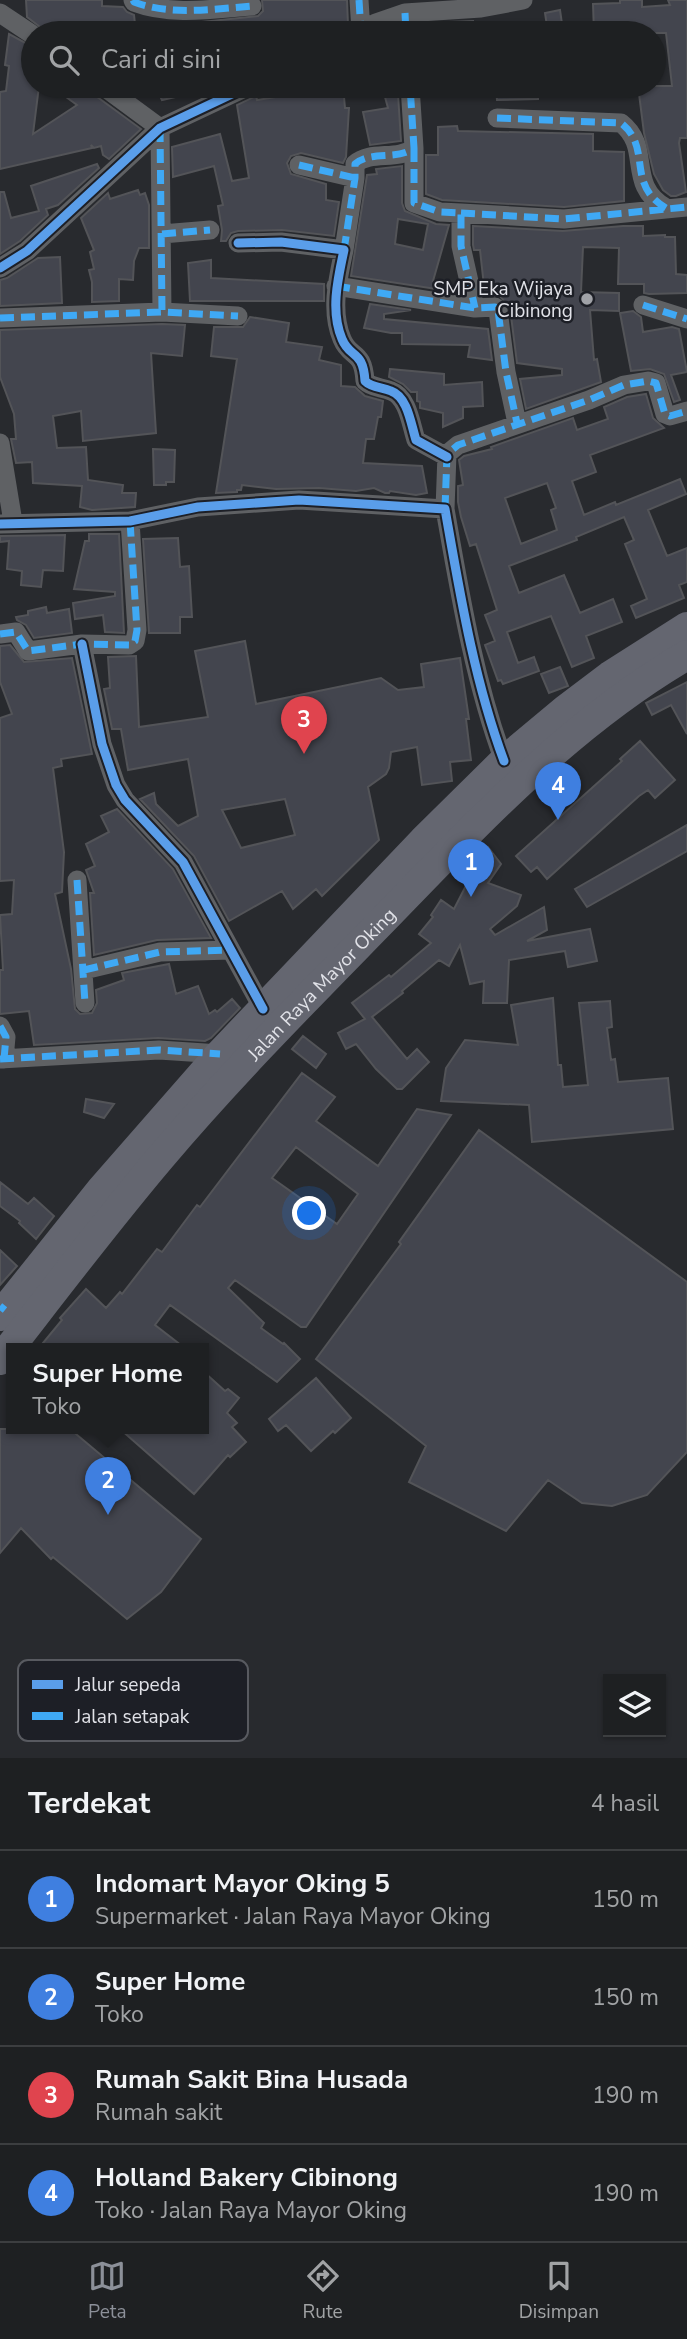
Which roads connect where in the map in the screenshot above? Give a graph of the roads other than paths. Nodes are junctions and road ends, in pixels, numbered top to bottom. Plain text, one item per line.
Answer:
1 (133, 0) edge
2 (359, 0) edge
3 (523, 0) edge
4 (251, 6) dead end
5 (396, 10) edge
6 (0, 13) edge
7 (359, 21) edge
8 (378, 21) edge
9 (21, 27) edge
10 (119, 98) edge
11 (224, 98) edge
12 (412, 98) edge
13 (497, 118) dead end
14 (160, 128) junction
15 (414, 148) junction
16 (299, 164) dead end
17 (355, 178) junction
18 (687, 206) edge
19 (666, 208) junction
20 (460, 214) junction
21 (210, 230) dead end
22 (162, 234) junction
23 (239, 243) dead end
24 (344, 250) junction
25 (0, 268) edge
26 (336, 286) junction
27 (643, 305) dead end
28 (475, 308) junction
29 (162, 312) junction
30 (238, 316) dead end
31 (0, 318) edge
32 (687, 318) edge
33 (687, 411) edge
34 (517, 423) junction
35 (0, 443) edge
36 (447, 457) junction
37 (445, 509) junction
38 (130, 521) junction
39 (6, 523) edge
40 (687, 627) edge
41 (0, 634) edge
42 (82, 644) junction
43 (687, 654) edge
44 (504, 761) junction
45 (77, 880) dead end
46 (231, 950) junction
47 (84, 970) junction
48 (307, 981) junction
49 (85, 1003) dead end
50 (263, 1009) junction
51 (0, 1026) edge
52 (220, 1054) junction
53 (2, 1059) edge
54 (2, 1311) edge
55 (13, 1343) edge

1 - 4 street
2 - 7 street
3 - 5 street
5 - 8 street
6 - 9 street
10 - 14 street
11 - 14 street
12 - 15 street
13 - 19 street
14 - 22 street
14 - 25 street
15 - 17 street
15 - 20 street
16 - 17 street
17 - 24 street
18 - 19 street
19 - 20 street
20 - 28 street
21 - 22 street
22 - 29 street
23 - 24 street
24 - 26 street
26 - 28 street
26 - 36 street
27 - 32 street
28 - 34 street
29 - 30 street
29 - 31 street
33 - 34 street
34 - 36 street
35 - 39 street
36 - 37 street
37 - 38 street
37 - 44 street
38 - 39 street
38 - 42 street
40 - 44 main road, Jalan Raya Mayor Oking
41 - 42 street
42 - 46 street
43 - 48 main road, Jalan Raya Mayor Oking
44 - 48 main road, Jalan Raya Mayor Oking
45 - 47 street
46 - 47 street
46 - 50 street
47 - 49 street
48 - 50 main road, Jalan Raya Mayor Oking
48 - 55 main road, Jalan Raya Mayor Oking
50 - 52 main road, Jalan Raya Mayor Oking
51 - 53 street
52 - 53 street
52 - 54 main road, Jalan Raya Mayor Oking

